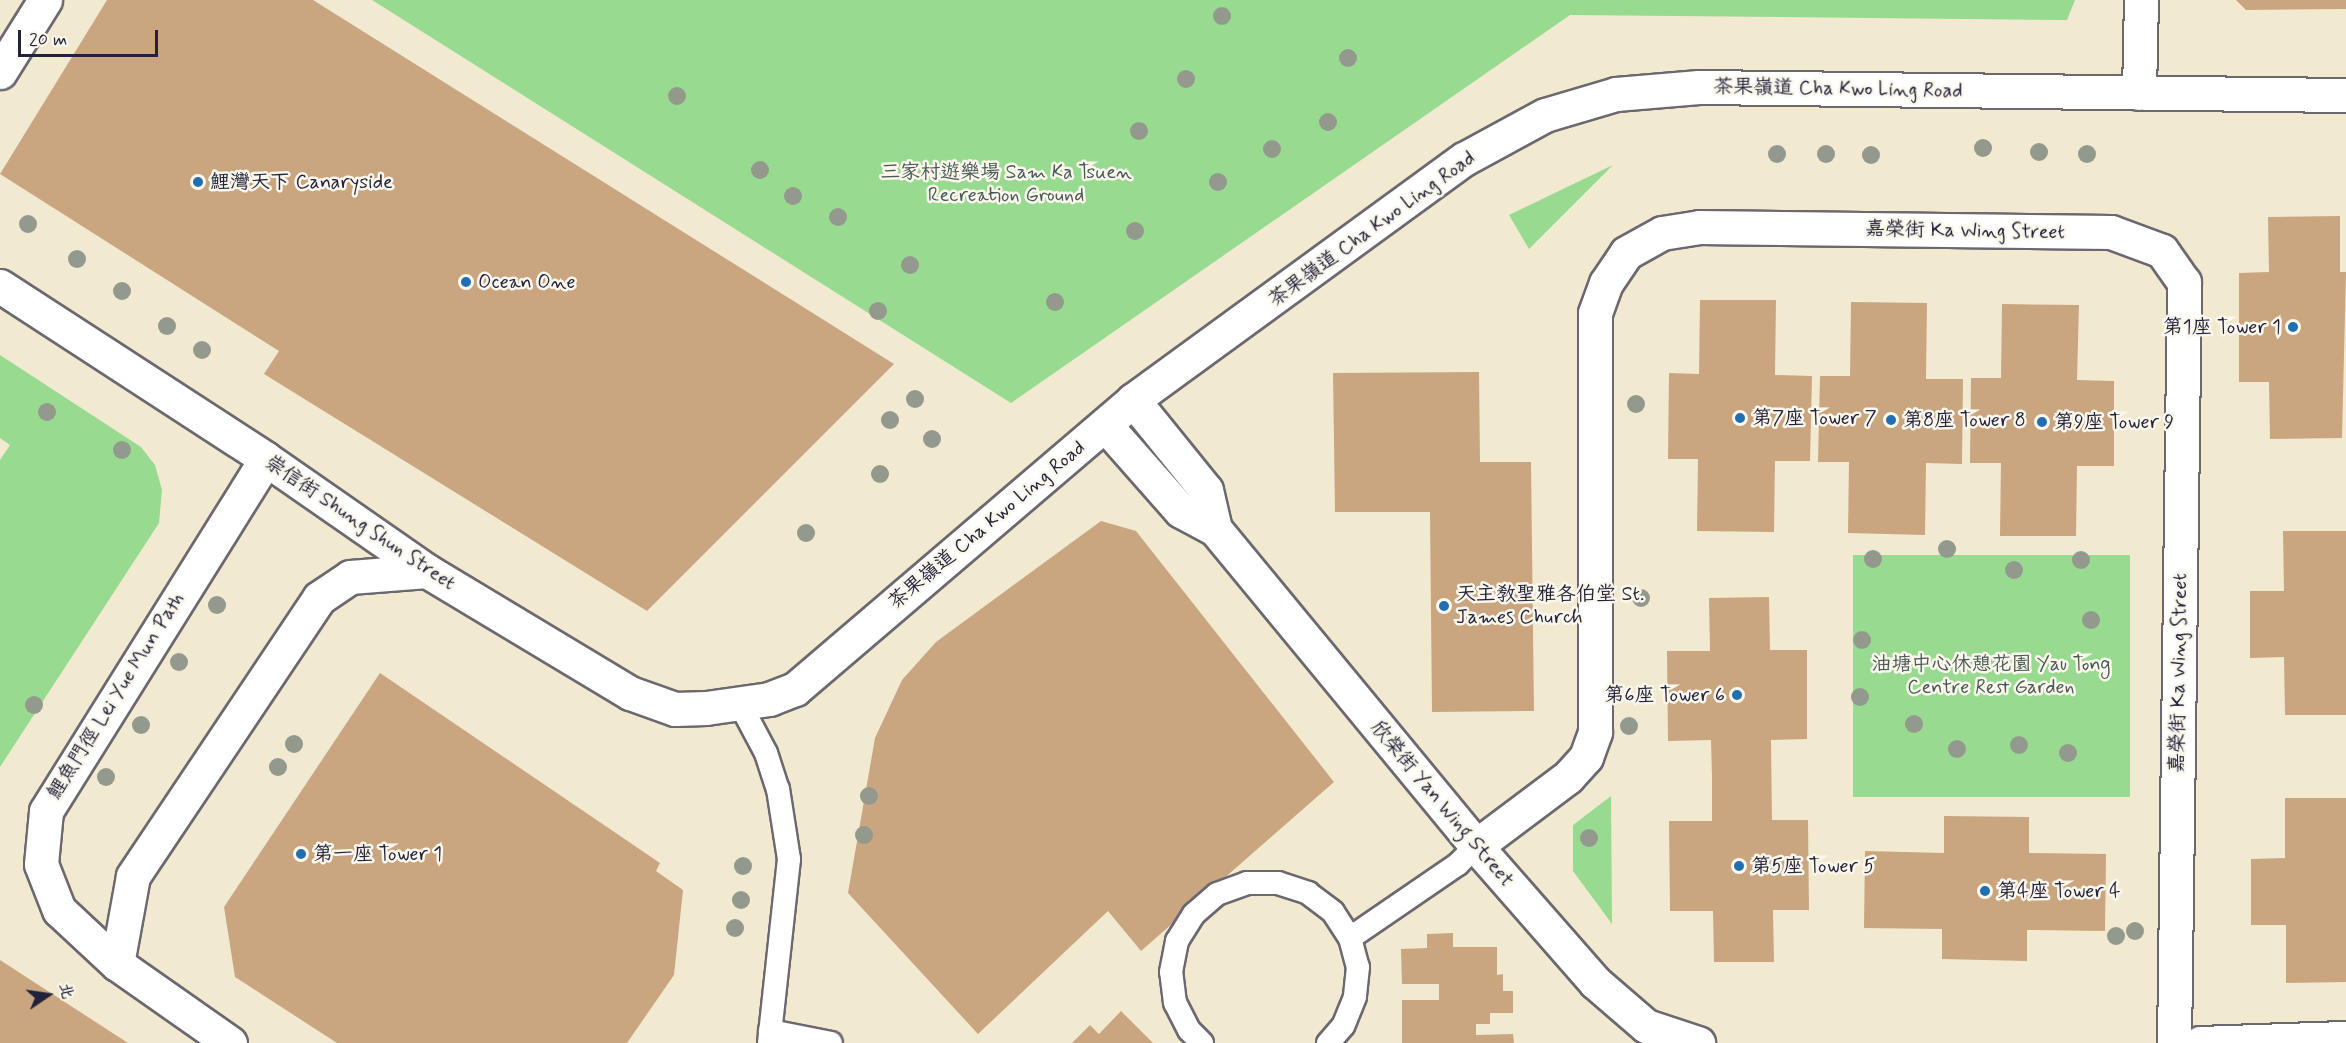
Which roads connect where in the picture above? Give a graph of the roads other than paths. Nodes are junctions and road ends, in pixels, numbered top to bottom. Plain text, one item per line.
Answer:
1 (45, 0) edge
2 (2141, 0) edge
3 (0, 72) edge
4 (2139, 93) junction
5 (2346, 95) edge
6 (0, 286) edge
7 (1133, 400) junction
8 (1106, 426) junction
9 (266, 459) junction
10 (1215, 529) junction
11 (427, 571) junction
12 (740, 704) junction
13 (1476, 846) junction
14 (1350, 938) junction
15 (117, 964) junction
16 (770, 1037) edge
17 (2346, 1038) edge
18 (216, 1039) edge
19 (831, 1043) edge
20 (1202, 1043) edge
21 (1328, 1043) edge
22 (1698, 1043) edge
23 (2174, 1043) edge
24 (2200, 1043) edge

1 - 3 street
2 - 4 street
4 - 5 street, 茶果嶺道 Cha Kwo Ling Road
4 - 7 street, 茶果嶺道 Cha Kwo Ling Road
6 - 9 street, 崇信街 Shung Shun Street
7 - 8 street, 茶果嶺道 Cha Kwo Ling Road
7 - 10 street, 欣榮街 Yan Wing Street
8 - 10 street, 欣榮街 Yan Wing Street
8 - 12 street, 茶果嶺道 Cha Kwo Ling Road
9 - 11 street, 崇信街 Shung Shun Street
9 - 15 street, 鯉魚門徑 Lei Yue Mun Path
10 - 13 street, 欣榮街 Yan Wing Street
11 - 12 street, 崇信街 Shung Shun Street
11 - 15 street
12 - 16 lane
13 - 14 lane
13 - 22 street, 欣榮街 Yan Wing Street
13 - 23 street, 嘉榮街 Ka Wing Street
14 - 20 lane
14 - 21 lane
15 - 18 street, 鯉魚門徑 Lei Yue Mun Path
16 - 19 lane
17 - 24 street

